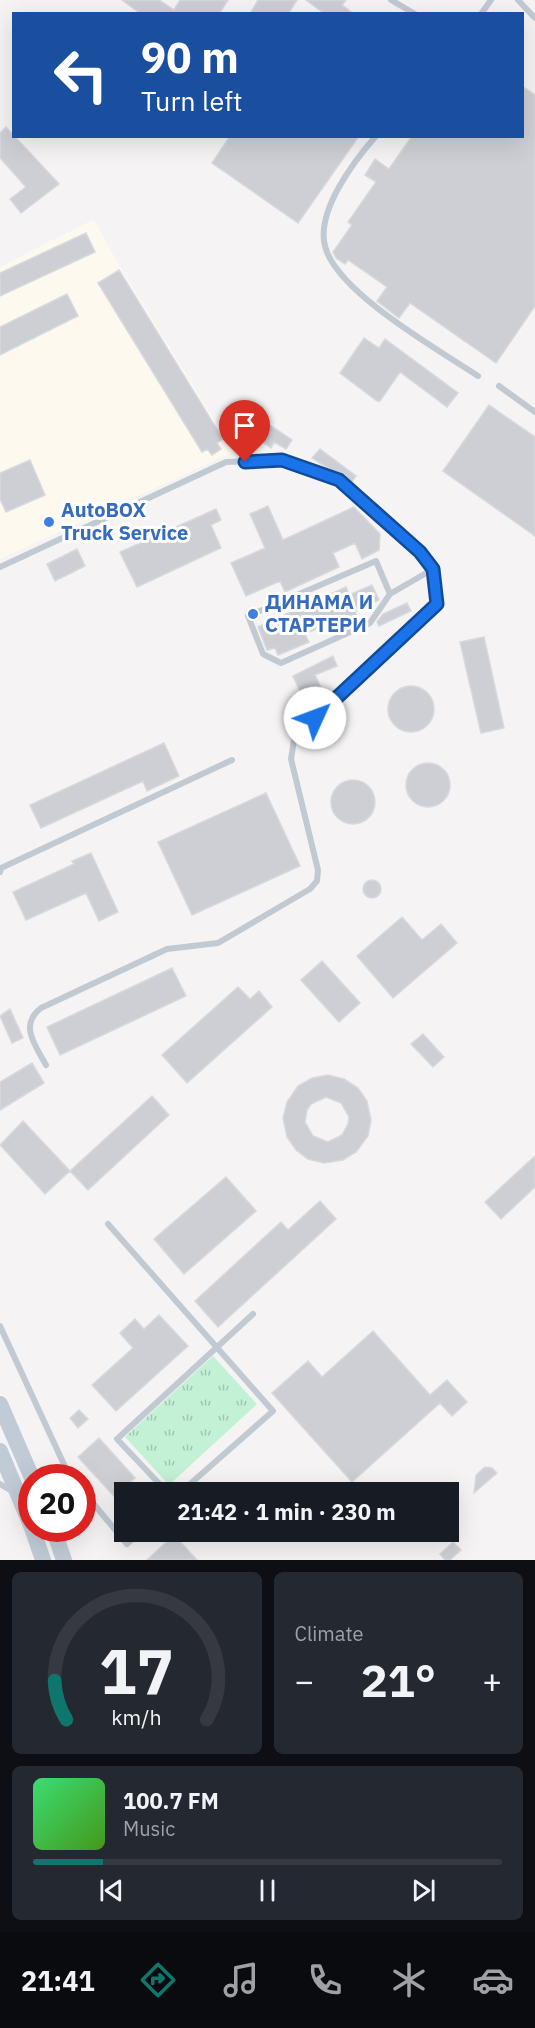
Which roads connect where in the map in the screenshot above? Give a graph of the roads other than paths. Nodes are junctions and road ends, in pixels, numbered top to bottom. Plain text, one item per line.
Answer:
1 (391, 0) edge
2 (518, 0) edge
3 (412, 12) edge
4 (535, 18) edge
5 (374, 138) edge
6 (478, 376) dead end
7 (499, 386) dead end
8 (535, 412) edge
9 (0, 567) edge
10 (433, 569) junction
11 (390, 594) junction
12 (232, 760) dead end
13 (0, 872) edge
14 (46, 1065) dead end
15 (108, 1224) dead end
16 (253, 1314) dead end
17 (0, 1326) edge
18 (217, 1347) junction
19 (0, 1404) edge
20 (0, 1451) edge
21 (26, 1464) edge
22 (64, 1464) edge
23 (158, 1482) edge
24 (192, 1482) edge
25 (0, 1484) edge
26 (18, 1492) edge
27 (18, 1499) edge
28 (96, 1507) edge
29 (114, 1528) edge
30 (37, 1542) edge
31 (58, 1542) edge
32 (43, 1560) edge
33 (64, 1560) edge

1 - 3 lane
2 - 4 lane
5 - 6 lane
7 - 8 lane
9 - 10 lane
10 - 11 lane
10 - 14 lane
11 - 11 lane
12 - 13 lane
15 - 18 lane
16 - 18 lane
17 - 22 lane
18 - 23 lane
18 - 24 lane
19 - 21 main road
20 - 26 main road
25 - 27 lane
28 - 29 lane
30 - 32 main road
31 - 33 main road

